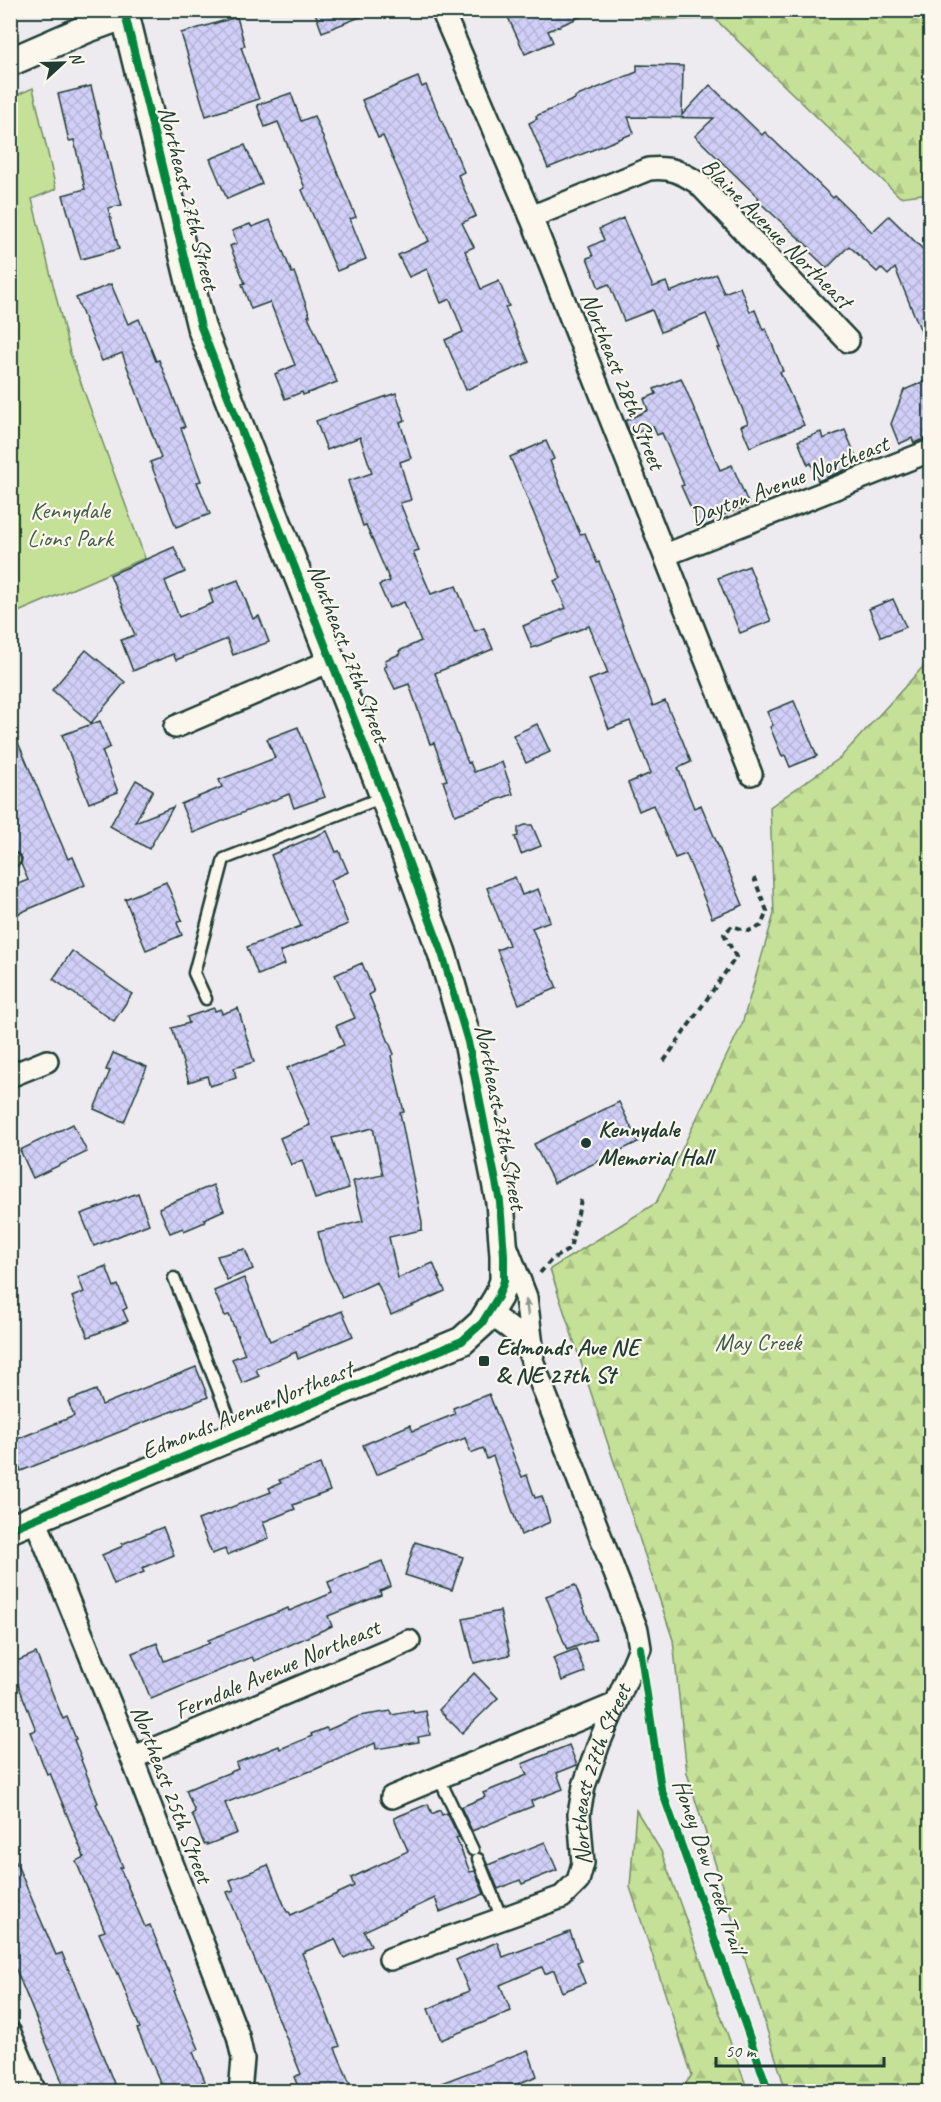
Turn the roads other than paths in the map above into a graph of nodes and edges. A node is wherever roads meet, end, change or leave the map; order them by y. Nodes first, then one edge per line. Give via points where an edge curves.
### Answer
1 (442, 10) edge
2 (128, 12) edge
3 (10, 63) edge
4 (531, 218) junction
5 (848, 341) dead end
6 (930, 451) edge
7 (665, 555) junction
8 (330, 661) junction
9 (175, 727) dead end
10 (751, 774) dead end
11 (384, 796) junction
12 (206, 999) dead end
13 (47, 1061) dead end
14 (10, 1076) edge
15 (503, 1236) junction
16 (174, 1278) dead end
17 (489, 1313) junction
18 (535, 1366) junction
19 (236, 1435) junction
20 (23, 1524) edge
21 (409, 1641) dead end
22 (616, 1704) junction
23 (132, 1758) junction
24 (439, 1778) junction
25 (392, 1797) dead end
26 (502, 1918) junction
27 (390, 1959) dead end
28 (10, 2033) edge
29 (35, 2091) edge
30 (240, 2091) edge

1 - 4 street, Northeast 28th Street
2 - 3 street
2 - 8 street, Northeast 27th Street via 201,327
4 - 5 street, Blaine Avenue Northeast via 649,169 666,167 680,172 698,183
4 - 7 street, Northeast 28th Street
6 - 7 street, Dayton Avenue Northeast
7 - 10 street, Northeast 28th Street
8 - 9 street
8 - 11 street, Northeast 27th Street
11 - 12 lane via 224,859 194,973
11 - 15 street, Northeast 27th Street via 442,952 468,1042 500,1202
13 - 14 street
15 - 17 street, Northeast 27th Street via 504,1281
18 -> 15 street, Northeast 27th Street via 526,1297
16 - 19 lane
17 - 18 street, Northeast 27th Street via 525,1342
17 - 19 street, Edmonds Avenue Northeast via 462,1341
18 - 22 street, Northeast 27th Street via 637,1630 640,1648
19 - 20 street, Edmonds Avenue Northeast
20 - 23 street, Northeast 25th Street
21 - 23 street, Ferndale Avenue Northeast
22 - 24 street
22 - 26 street, Northeast 27th Street via 584,1786 579,1814 583,1863 578,1881 562,1897
23 - 30 street, Northeast 25th Street via 238,2036 243,2059
24 - 25 street
24 - 26 lane
26 - 27 street
28 - 29 street

